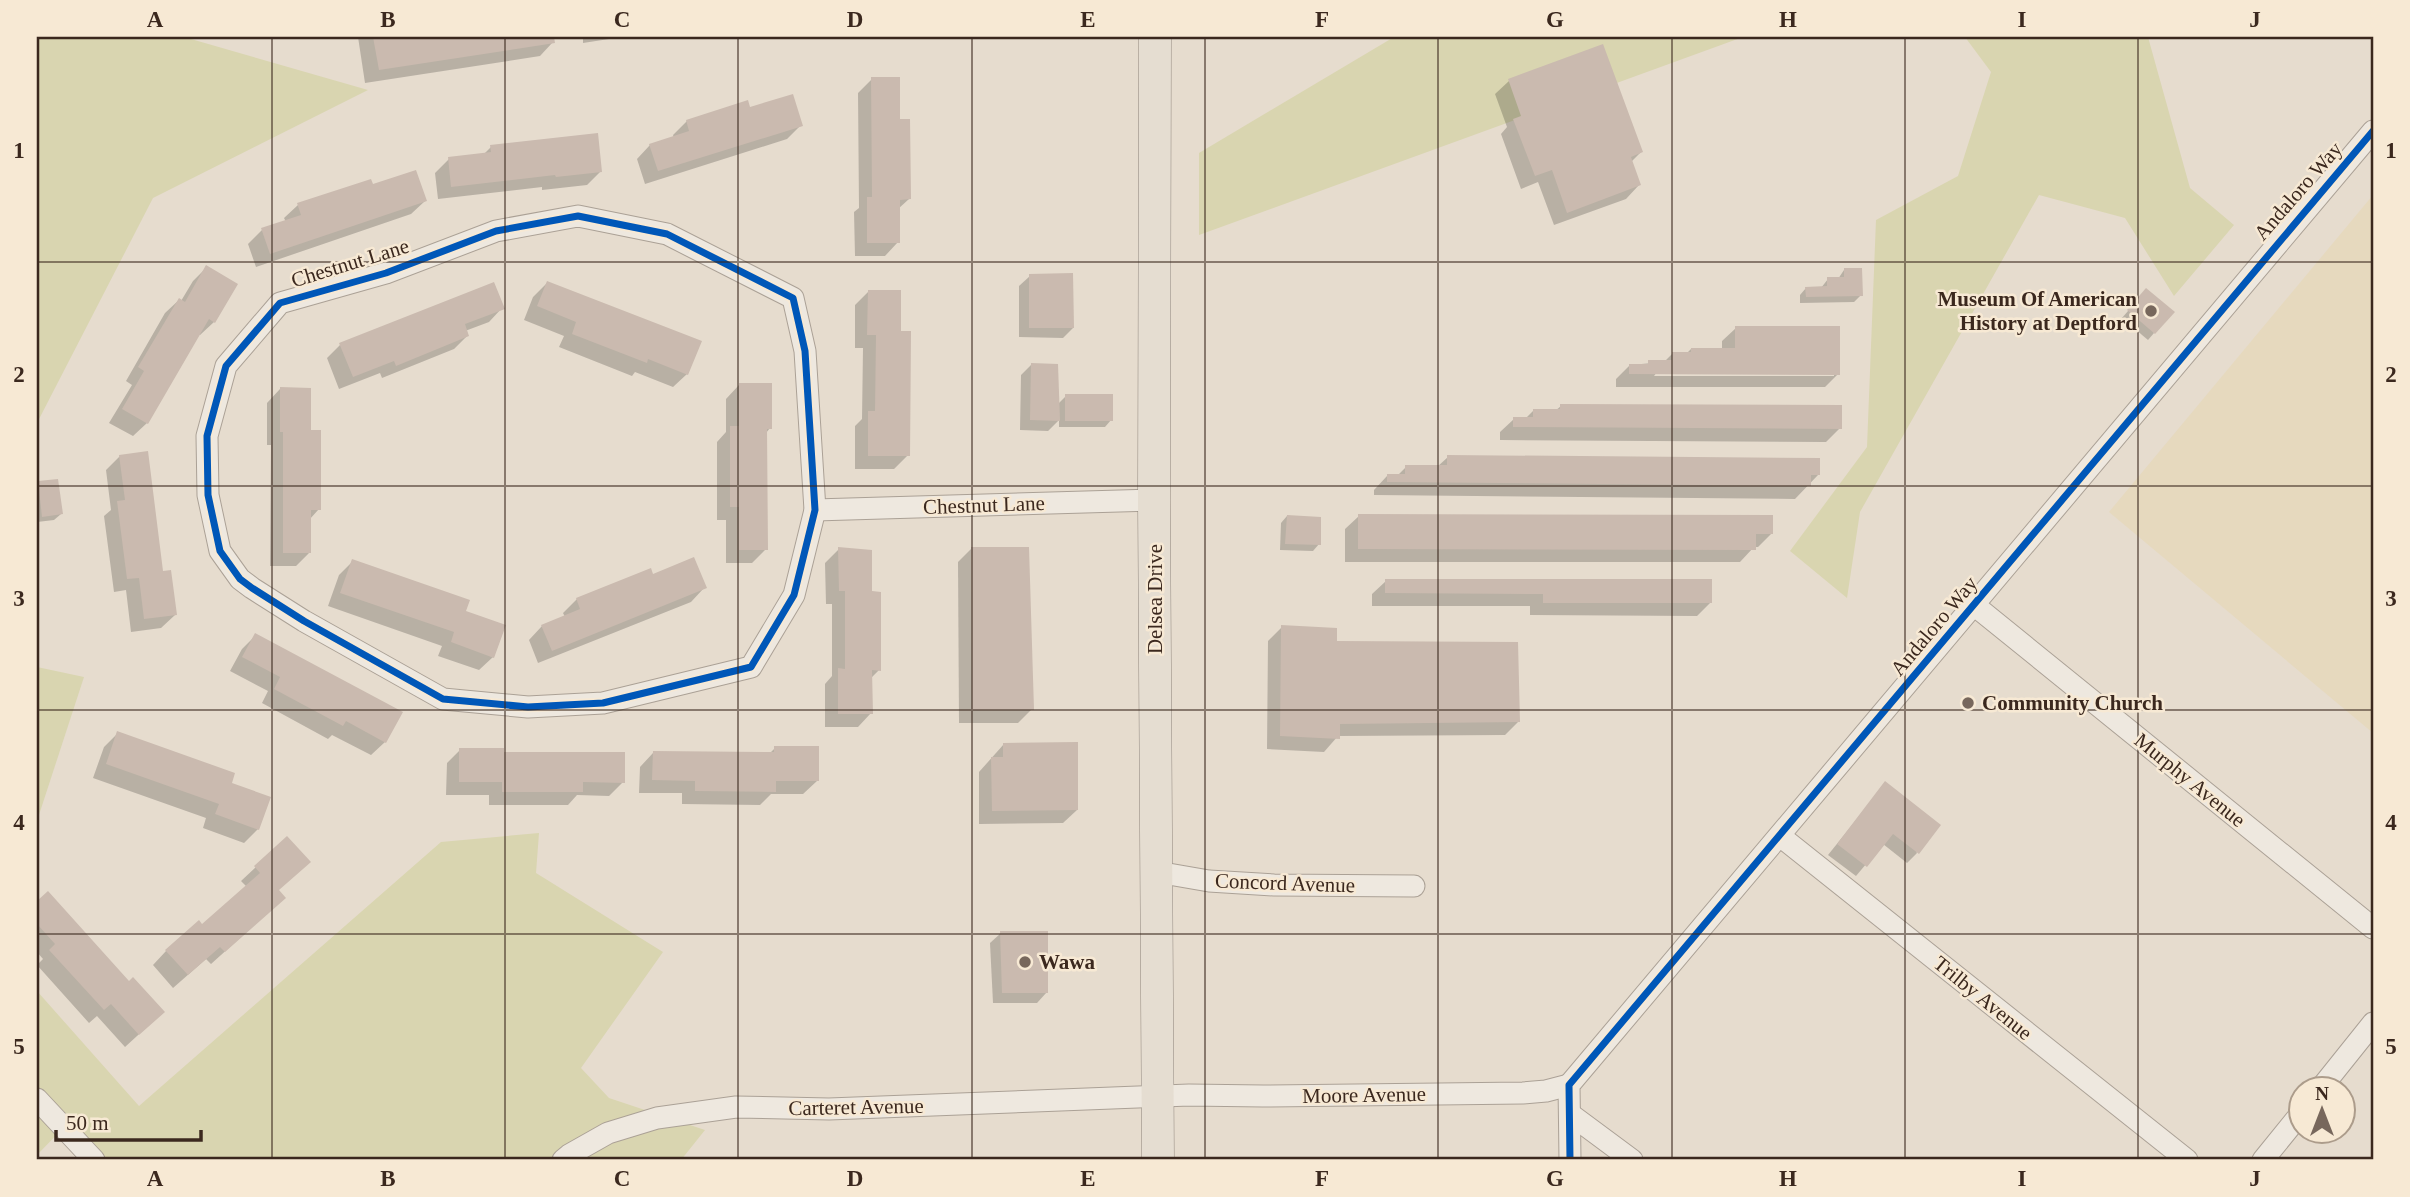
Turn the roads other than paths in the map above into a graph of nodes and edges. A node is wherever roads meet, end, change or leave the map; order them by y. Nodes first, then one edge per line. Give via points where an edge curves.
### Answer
1 (1155, 37) edge
2 (2373, 131) edge
3 (1154, 500) junction
4 (815, 510) junction
5 (1974, 604) junction
6 (1780, 836) junction
7 (1157, 872) junction
8 (1414, 886) dead end
9 (2373, 928) edge
10 (2373, 1023) edge
11 (2332, 1074) edge
12 (1569, 1085) junction
13 (1159, 1097) junction
14 (37, 1099) edge
15 (1570, 1114) junction
16 (2288, 1128) edge
17 (94, 1160) edge
18 (563, 1160) edge
19 (1158, 1160) edge
20 (1570, 1160) edge
21 (1632, 1160) edge
22 (2187, 1160) edge
23 (2263, 1160) edge

1 - 3 main road, Delsea Drive
2 - 5 street, Andaloro Way
3 - 4 street, Chestnut Lane
3 - 7 main road, Delsea Drive
4 - 4 street, Chestnut Lane via 804,351 793,298 667,234 578,216 496,231 386,273 280,303 226,366 208,436 208,495 220,551 240,579 304,621 443,699 528,707 603,703 751,667 794,595
5 - 6 street, Andaloro Way
5 - 9 street, Murphy Avenue
6 - 12 street, Andaloro Way
6 - 22 street, Trilby Avenue
7 - 8 street, Concord Avenue via 1274,885
7 - 13 main road, Delsea Drive
10 - 11 street
12 - 13 street, Moore Avenue via 1523,1093
12 - 15 street
13 - 18 street, Carteret Avenue via 829,1109 736,1107 657,1118 608,1133
13 - 19 main road, Delsea Drive
14 - 17 street
15 - 20 street
15 - 21 street
16 - 23 street

